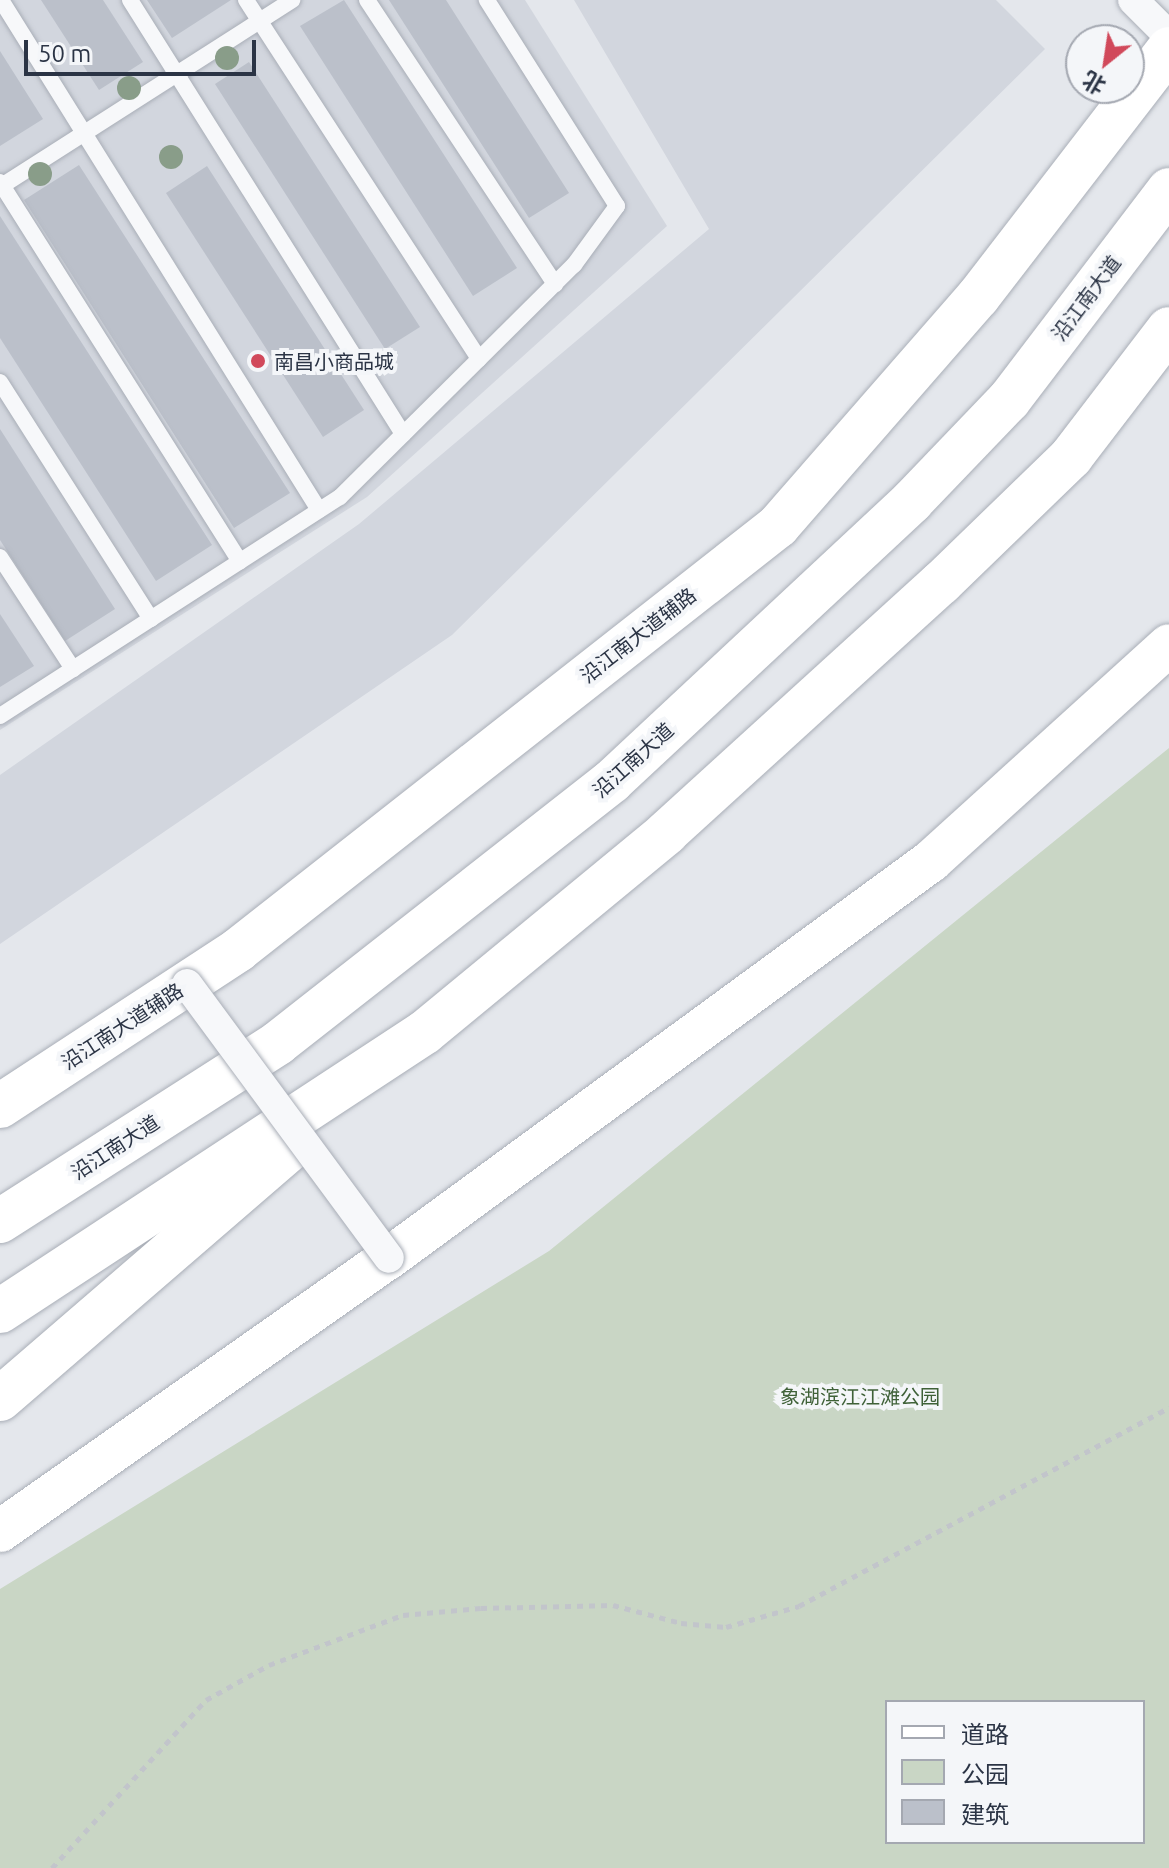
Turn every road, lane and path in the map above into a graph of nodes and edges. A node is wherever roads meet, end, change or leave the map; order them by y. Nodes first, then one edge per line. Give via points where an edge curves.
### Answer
1 (1, 0) edge
2 (130, 0) edge
3 (246, 0) edge
4 (292, 0) edge
5 (367, 0) edge
6 (487, 0) edge
7 (1133, 0) edge
8 (260, 21) junction
9 (1169, 36) edge
10 (1169, 49) edge
11 (177, 73) junction
12 (86, 132) junction
13 (1, 185) edge
14 (1169, 190) edge
15 (555, 284) junction
16 (1169, 329) edge
17 (479, 359) junction
18 (0, 382) edge
19 (403, 434) junction
20 (319, 510) junction
21 (0, 557) edge
22 (240, 561) junction
23 (151, 619) junction
24 (1169, 645) edge
25 (73, 669) junction
26 (0, 716) edge
27 (187, 984) junction
28 (425, 1032) junction
29 (0, 1106) edge
30 (0, 1221) edge
31 (389, 1258) junction
32 (0, 1311) edge
33 (0, 1399) edge
34 (1169, 1408) edge
35 (0, 1531) edge
36 (52, 1868) edge

1 - 12 lane
2 - 11 lane
3 - 8 lane
4 - 8 lane
5 - 15 lane
6 - 15 lane via 617,206
7 - 9 street
8 - 11 lane
8 - 17 lane
10 - 27 main road, 沿江南大道辅路 via 978,297 778,526 238,950
11 - 12 lane
11 - 19 lane
12 - 13 lane
12 - 20 lane
13 - 22 lane
14 - 30 main road, 沿江南大道 via 1009,400 912,501 612,781 278,1043
15 - 17 lane
16 - 28 main road via 1071,457 941,583 666,833
17 - 19 lane
18 - 23 lane
19 - 20 lane via 340,497
20 - 22 lane
21 - 25 lane
22 - 23 lane
23 - 25 lane
24 - 31 main road via 931,861
25 - 26 lane
27 - 29 main road, 沿江南大道辅路
27 - 31 street, bridge
28 - 32 main road
28 - 33 main road
31 - 35 main road
34 - 36 path via 799,1606 726,1627 681,1623 613,1605 481,1608 403,1615 269,1665 206,1700

